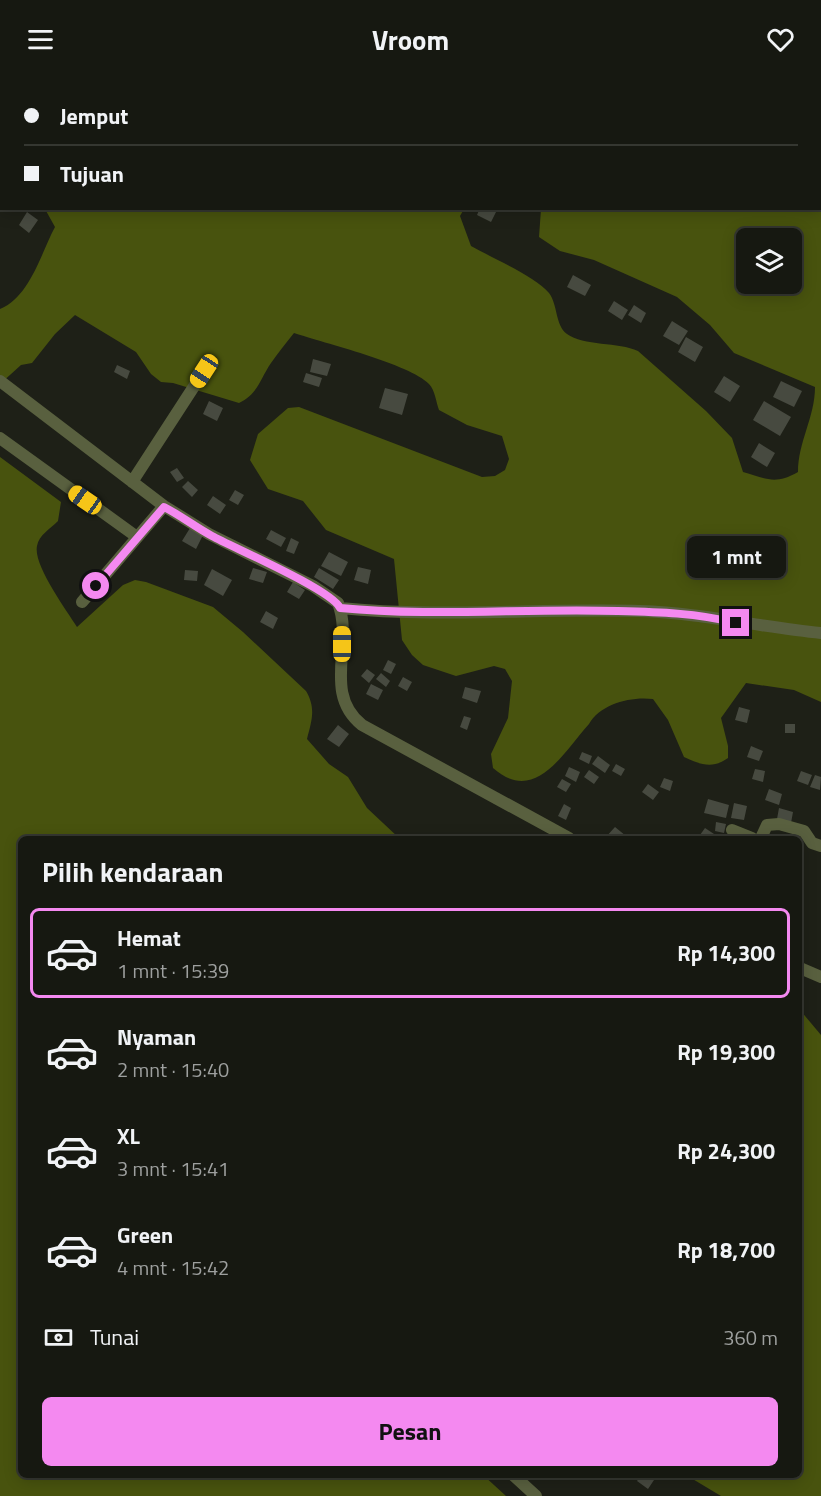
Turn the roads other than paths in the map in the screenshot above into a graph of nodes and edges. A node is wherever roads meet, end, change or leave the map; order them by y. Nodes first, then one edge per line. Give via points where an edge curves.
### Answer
1 (204, 371) dead end
2 (2, 386) edge
3 (0, 438) edge
4 (132, 482) junction
5 (164, 507) junction
6 (137, 537) junction
7 (82, 602) dead end
8 (340, 608) junction
9 (821, 633) edge
10 (732, 830) dead end
11 (565, 836) edge
12 (747, 836) edge
13 (762, 836) edge
14 (821, 846) edge
15 (802, 969) edge
16 (821, 977) edge
17 (516, 1478) edge
18 (536, 1496) edge

1 - 4 street
2 - 4 street
3 - 6 street
4 - 5 street
5 - 6 street
5 - 8 street via 313,586
6 - 7 street
8 - 9 street via 413,614 641,611 692,614
8 - 11 street via 342,701 352,718
10 - 12 street
13 - 14 street via 767,825 779,824 804,831 812,843
15 - 16 street
17 - 18 street

